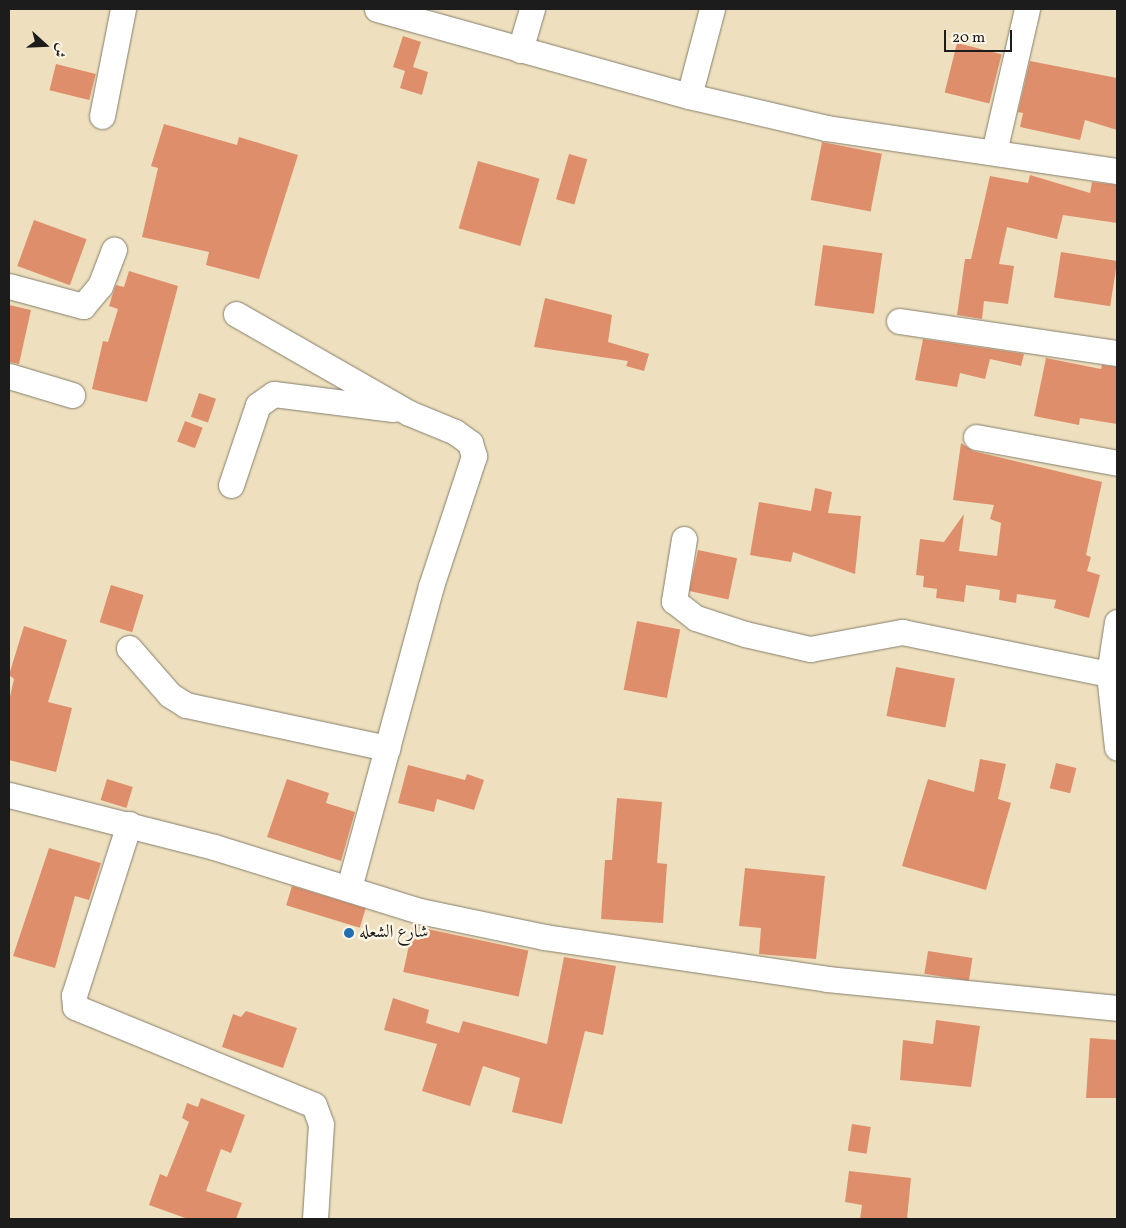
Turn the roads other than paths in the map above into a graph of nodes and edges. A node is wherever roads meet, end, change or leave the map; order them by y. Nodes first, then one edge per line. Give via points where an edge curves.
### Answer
1 (123, 9) edge
2 (377, 9) edge
3 (532, 9) edge
4 (712, 9) edge
5 (1027, 9) edge
6 (520, 50) junction
7 (689, 96) junction
8 (102, 116) dead end
9 (994, 152) junction
10 (1117, 171) edge
11 (114, 250) dead end
12 (9, 286) edge
13 (236, 314) dead end
14 (899, 321) dead end
15 (1117, 353) edge
16 (9, 376) edge
17 (72, 395) dead end
18 (405, 410) junction
19 (976, 437) dead end
20 (1117, 463) edge
21 (231, 485) dead end
22 (684, 539) dead end
23 (1117, 622) edge
24 (129, 648) dead end
25 (1115, 648) edge
26 (1109, 674) junction
27 (387, 748) junction
28 (1117, 748) edge
29 (9, 795) edge
30 (129, 824) junction
31 (349, 888) junction
32 (1117, 1008) edge
33 (315, 1219) edge

1 - 8 street
2 - 6 street
3 - 6 street
4 - 7 street
5 - 9 street
6 - 7 street
7 - 9 street via 826,128
9 - 10 street
11 - 12 street via 100,286 83,306
13 - 18 street
14 - 15 street
16 - 17 street
18 - 21 street via 274,394 258,405
18 - 27 street via 455,432 470,443 474,456 431,586
19 - 20 street
22 - 26 street via 674,601 696,618 745,634 810,649 902,632
23 - 25 street
24 - 27 street via 170,696 186,705
25 - 26 street
26 - 28 street
27 - 31 street
29 - 30 street
30 - 31 street
30 - 33 street via 74,995 75,1007 314,1105 322,1124
31 - 32 street via 420,910 606,948 827,979

